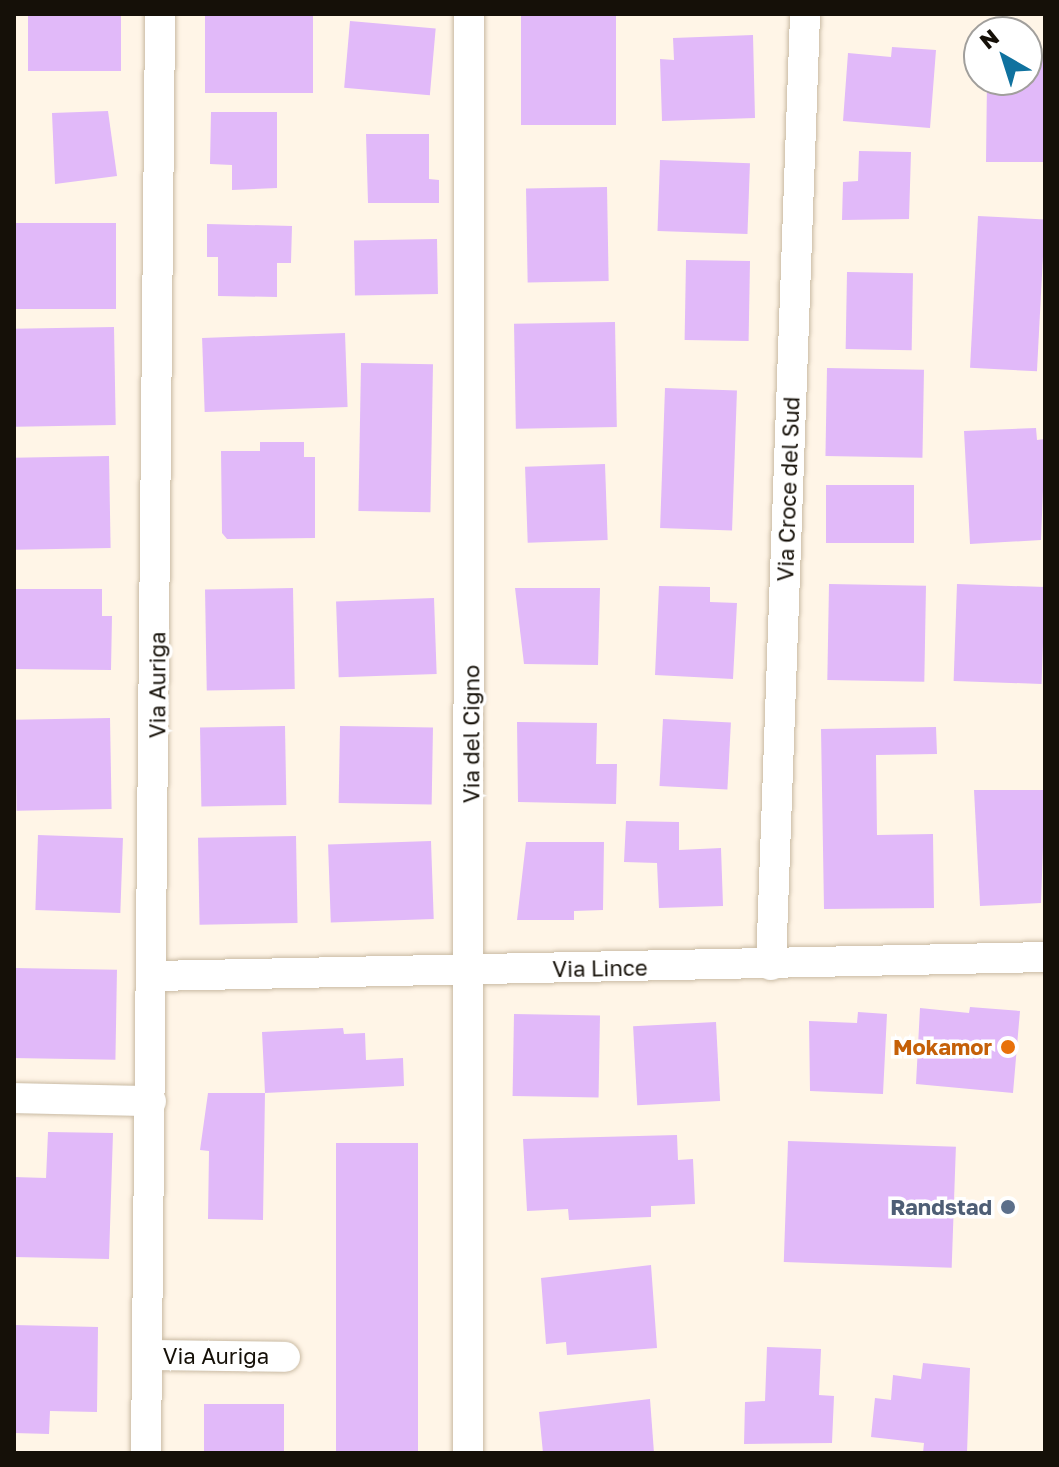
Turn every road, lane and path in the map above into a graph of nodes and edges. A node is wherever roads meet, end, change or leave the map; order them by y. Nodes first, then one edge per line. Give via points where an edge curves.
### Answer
1 (160, 14) edge
2 (469, 14) edge
3 (805, 14) edge
4 (1045, 957) edge
5 (771, 965) junction
6 (471, 971) junction
7 (155, 976) junction
8 (14, 1098) edge
9 (151, 1101) junction
10 (148, 1355) junction
11 (285, 1357) dead end
12 (146, 1453) edge
13 (468, 1453) edge

1 - 7 street, Via Auriga
2 - 6 street, Via del Cigno
3 - 5 street, Via Croce del Sud
4 - 5 street, Via Lince
5 - 6 street, Via Lince
6 - 7 street, Via Lince
6 - 13 street, Via del Cigno
7 - 9 street, Via Auriga
8 - 9 street
9 - 10 street, Via Auriga
10 - 11 street, Via Auriga
10 - 12 street, Via Auriga

